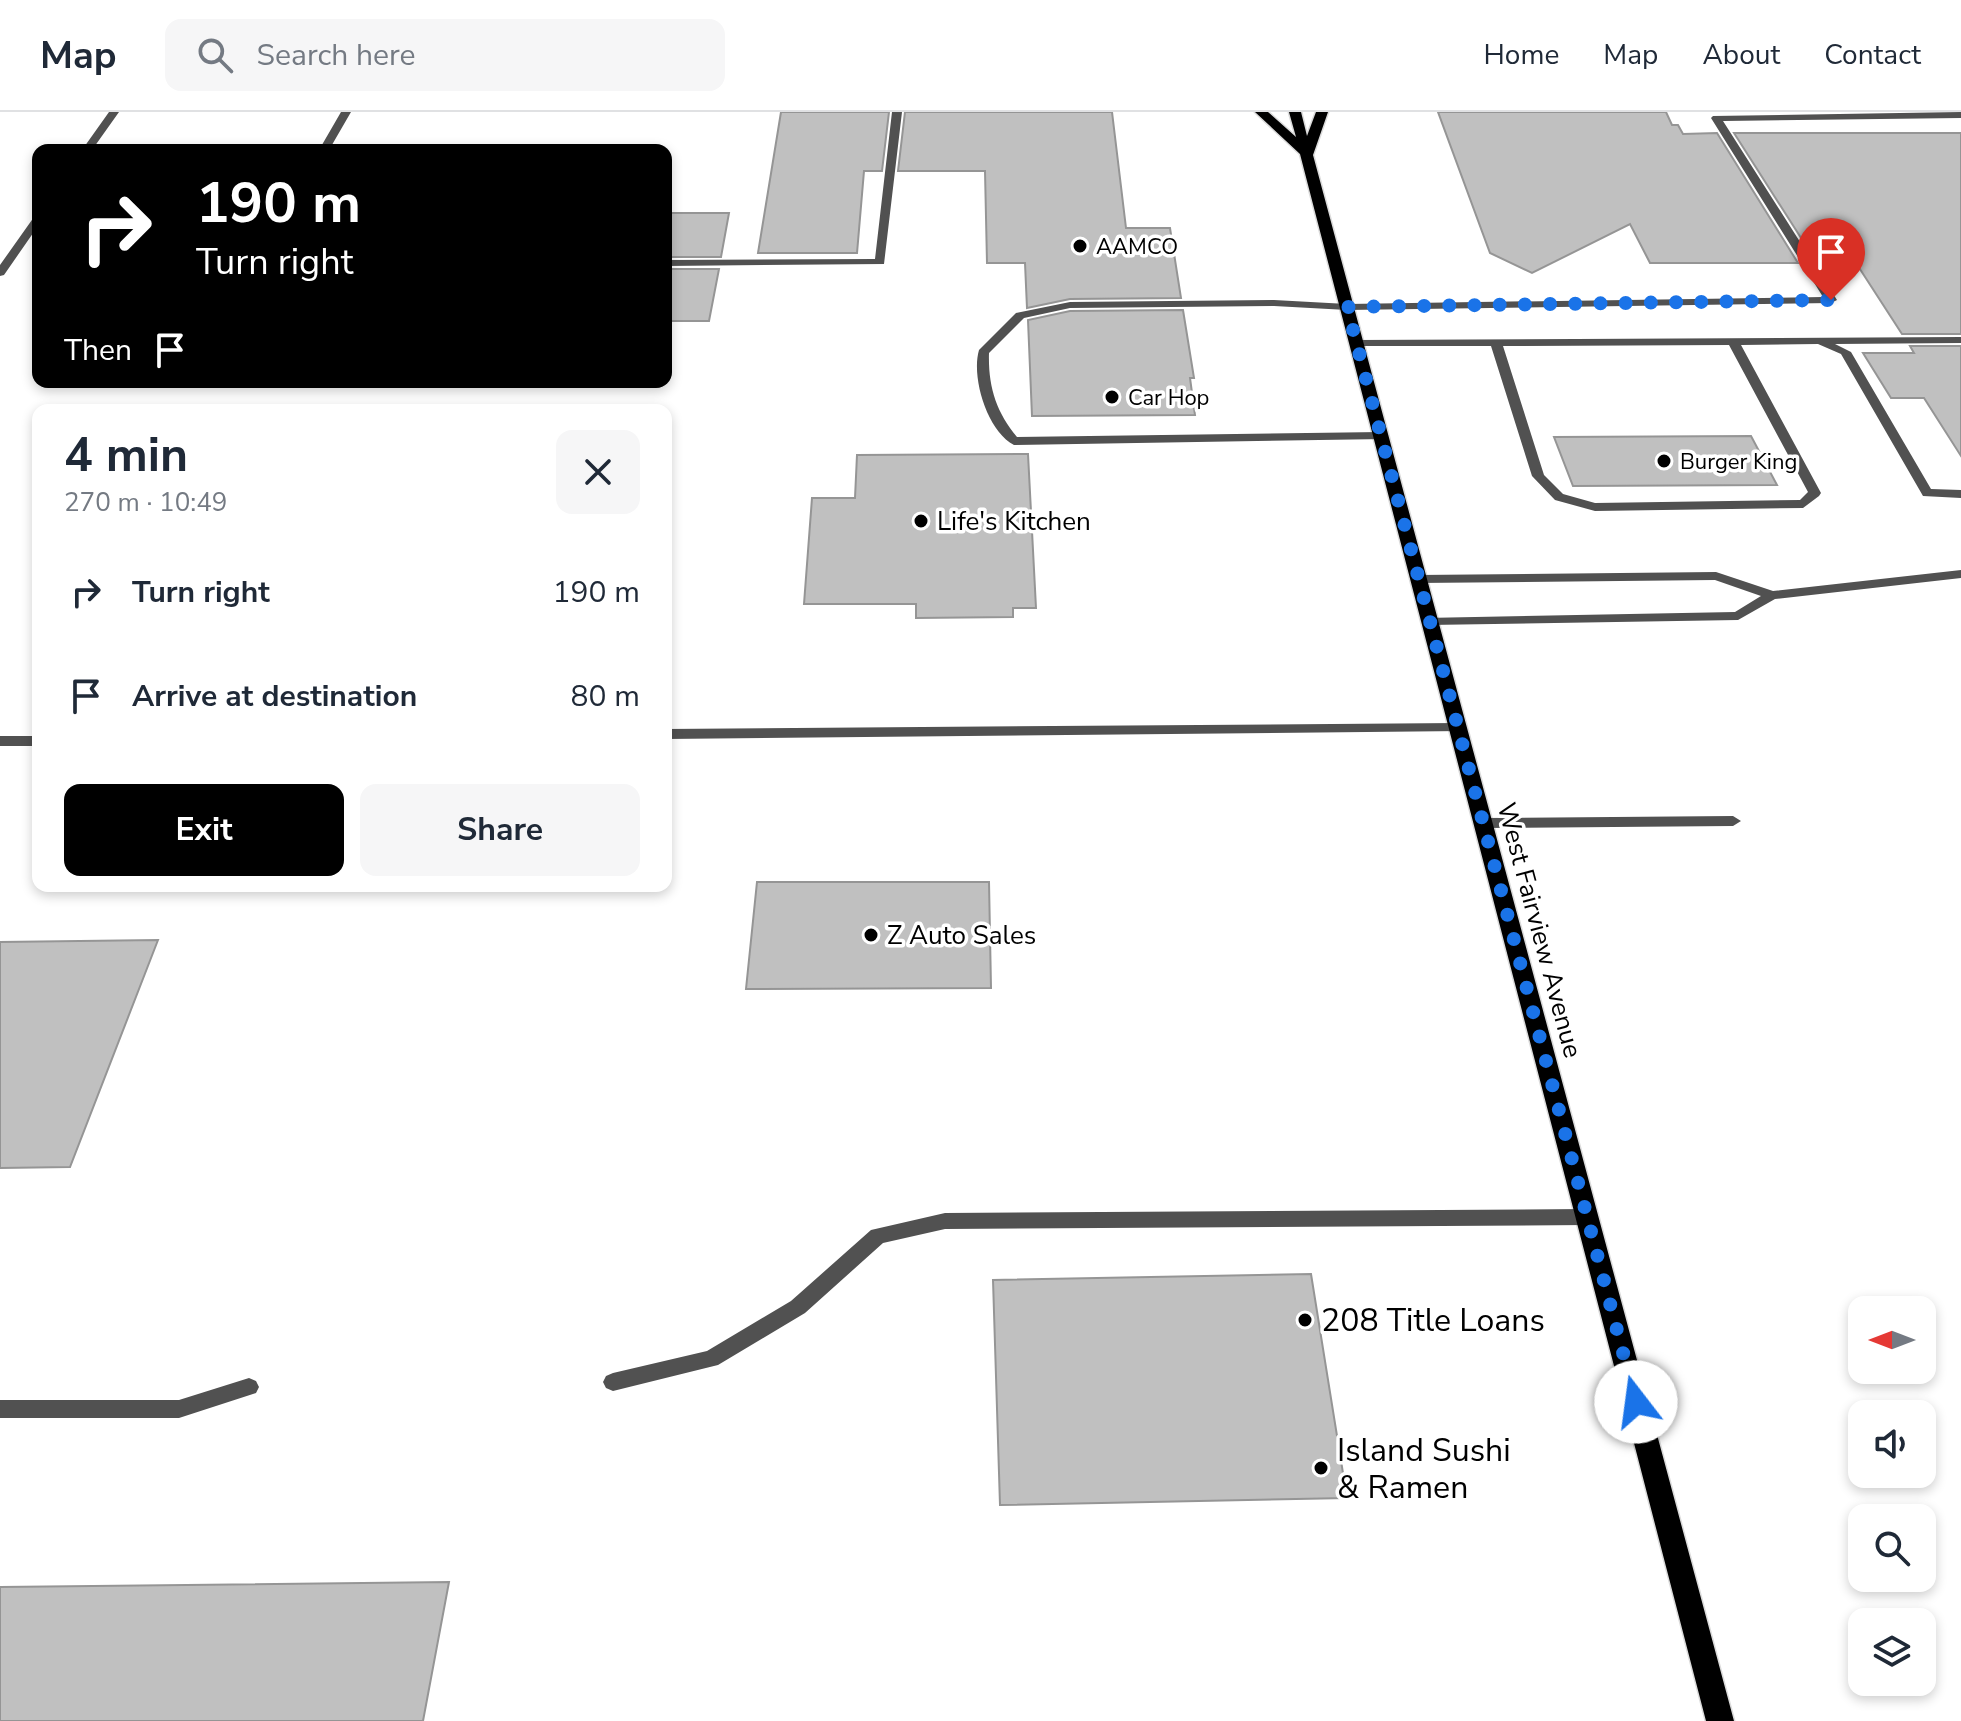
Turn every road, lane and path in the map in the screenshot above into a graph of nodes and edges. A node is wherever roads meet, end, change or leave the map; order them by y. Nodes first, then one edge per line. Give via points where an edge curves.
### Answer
1 (114, 112) edge
2 (346, 112) edge
3 (897, 112) edge
4 (1261, 112) edge
5 (1295, 112) edge
6 (1322, 112) edge
7 (1961, 115) edge
8 (91, 144) edge
9 (327, 144) edge
10 (1307, 154) junction
11 (32, 228) edge
12 (672, 263) edge
13 (0, 273) edge
14 (1347, 307) junction
15 (1961, 340) edge
16 (1357, 343) junction
17 (1496, 343) junction
18 (1734, 343) junction
19 (1822, 343) junction
20 (1381, 436) junction
21 (1961, 494) edge
22 (1961, 574) edge
23 (1418, 579) junction
24 (1772, 595) junction
25 (1429, 621) junction
26 (1458, 728) junction
27 (672, 734) edge
28 (0, 741) edge
29 (32, 741) edge
30 (1733, 821) dead end
31 (1483, 823) junction
32 (1587, 1217) junction
33 (613, 1382) dead end
34 (249, 1387) dead end
35 (0, 1409) edge
36 (1720, 1721) edge

1 - 8 street
2 - 9 street
3 - 12 street via 880,262
4 - 10 main road
5 - 10 main road, West Fairview Avenue
6 - 10 main road
7 - 14 street via 1716,118 1831,300
10 - 14 main road, West Fairview Avenue
11 - 13 street
14 - 16 main road, West Fairview Avenue
14 - 20 street via 1070,305 1020,315 983,352 986,402 1014,441
15 - 19 street
16 - 17 street
16 - 20 main road, West Fairview Avenue
17 - 18 street
17 - 18 street via 1538,476 1559,497 1595,507 1803,504 1815,493
18 - 19 street
19 - 21 street via 1845,352 1927,493
20 - 23 main road, West Fairview Avenue
22 - 24 street
23 - 24 street via 1716,576
23 - 25 main road, West Fairview Avenue
24 - 25 street via 1738,616
25 - 26 main road, West Fairview Avenue
26 - 27 street
26 - 31 main road, West Fairview Avenue
28 - 29 street
30 - 31 street
31 - 32 main road, West Fairview Avenue
32 - 33 street via 945,1221 878,1236 798,1307 711,1359
32 - 36 main road, West Fairview Avenue
34 - 35 street via 179,1409

